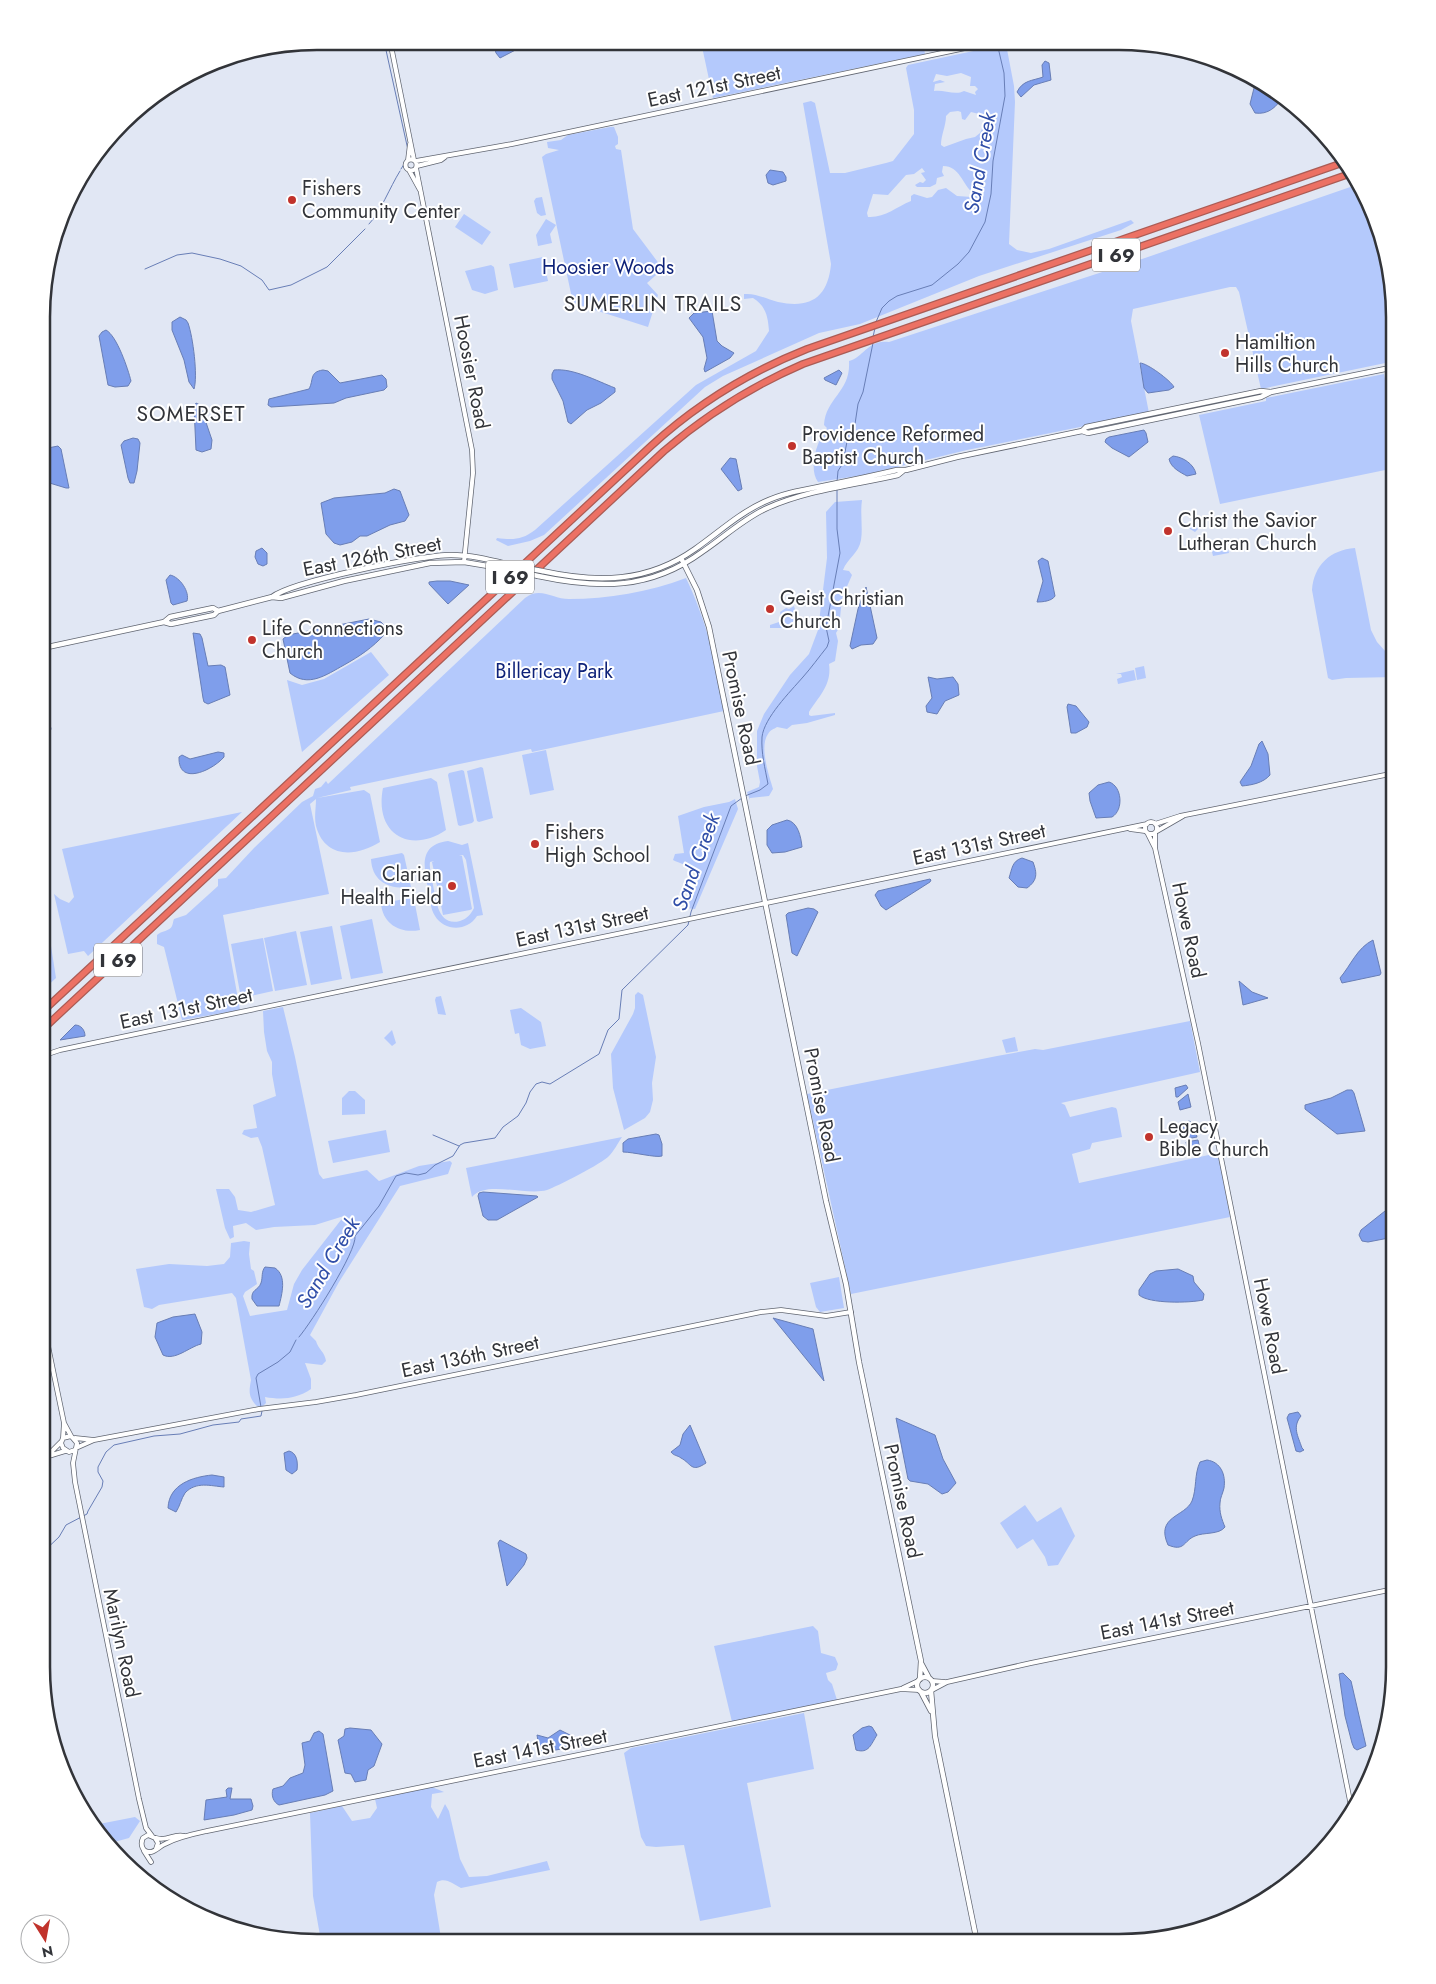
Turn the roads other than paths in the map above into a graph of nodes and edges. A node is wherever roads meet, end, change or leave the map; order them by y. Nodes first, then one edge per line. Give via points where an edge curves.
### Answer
1 (392, 50) edge
2 (956, 50) edge
3 (411, 142) junction
4 (408, 160) junction
5 (416, 164) junction
6 (1338, 165) edge
7 (409, 170) junction
8 (1345, 175) edge
9 (420, 190) junction
10 (1386, 369) edge
11 (827, 488) junction
12 (464, 555) junction
13 (681, 558) junction
14 (464, 562) junction
15 (684, 564) junction
16 (272, 597) junction
17 (50, 646) edge
18 (1386, 775) edge
19 (1183, 816) junction
20 (1147, 824) junction
21 (1156, 824) junction
22 (1130, 829) junction
23 (1147, 832) junction
24 (1156, 833) junction
25 (1156, 848) junction
26 (765, 903) junction
27 (50, 1005) edge
28 (50, 1023) edge
29 (50, 1053) edge
30 (851, 1312) junction
31 (50, 1356) edge
32 (64, 1423) junction
33 (73, 1437) junction
34 (62, 1440) junction
35 (94, 1440) junction
36 (76, 1449) junction
37 (66, 1451) junction
38 (50, 1454) edge
39 (50, 1455) edge
40 (73, 1463) junction
41 (1386, 1591) edge
42 (1312, 1606) junction
43 (921, 1662) junction
44 (919, 1680) junction
45 (931, 1680) junction
46 (947, 1682) junction
47 (902, 1689) junction
48 (931, 1690) junction
49 (920, 1691) junction
50 (932, 1712) junction
51 (1350, 1800) edge
52 (146, 1828) junction
53 (184, 1836) junction
54 (144, 1837) junction
55 (154, 1837) junction
56 (144, 1850) junction
57 (155, 1850) junction
58 (976, 1934) edge

1 - 3 street, Hoosier Road
2 - 5 street, East 121st Street via 441,156
3 - 4 street, Hoosier Road
3 - 5 street, Hoosier Road
4 - 5 street
4 - 7 street, Hoosier Road
5 - 7 street
5 - 9 street, Hoosier Road
6 - 27 highway, I 69 via 796,353 708,401 664,434
7 - 9 street, Hoosier Road
8 - 28 highway, I 69 via 803,364 723,406 682,436
9 - 12 street, Hoosier Road via 472,450
10 - 11 main road, East 126th Street via 1114,421 1086,427 1082,431 956,457 898,475
11 - 13 main road, East 126th Street via 782,495 756,506
11 - 15 main road, East 126th Street via 761,510
12 - 13 main road, East 126th Street, bridge via 581,579 608,579 648,572
12 - 14 street, Hoosier Road
12 - 16 main road, East 126th Street via 430,556 342,575 279,592
13 - 15 main road, Promise Road
14 - 15 main road, East 126th Street, bridge via 584,584 618,584 648,579
14 - 16 main road, East 126th Street via 424,564 281,598
15 - 26 main road, Promise Road via 705,611
16 - 17 main road, East 126th Street via 218,610 214,615
18 - 19 street
19 - 21 street
19 - 24 street
20 - 21 street, East 131st Street
20 - 22 street, East 131st Street
20 - 23 street
21 - 24 street, Howe Road
22 - 23 street, East 131st Street
22 - 26 street, East 131st Street
23 - 24 street, East 131st Street
23 - 25 street, Howe Road
24 - 25 street, Howe Road
25 - 42 street, Howe Road
26 - 29 street, East 131st Street
26 - 30 main road, Promise Road
30 - 35 street, East 136th Street via 826,1316 780,1310 761,1312 356,1395 259,1409
30 - 43 main road, Promise Road
31 - 32 street
32 - 33 street
32 - 34 street
33 - 34 street
33 - 35 street, East 136th Street
33 - 36 street via 78,1442
34 - 37 street via 62,1448
34 - 38 street
35 - 36 street, East 136th Street
36 - 37 street
36 - 40 street, Marilyn Road
37 - 39 street
37 - 40 street, Marilyn Road
40 - 52 street, Marilyn Road
41 - 42 street, East 141st Street
42 - 46 street, East 141st Street
42 - 51 street, Howe Road
43 - 44 main road, Promise Road
43 - 45 main road, Promise Road
44 - 45 main road
44 - 47 street, East 141st Street
44 - 49 main road
45 - 46 street, East 141st Street
45 - 48 main road
46 - 48 street, East 141st Street
47 - 49 street, East 141st Street
47 - 53 street, East 141st Street
48 - 49 main road via 927,1693
48 - 50 main road
49 - 50 main road
50 - 58 main road
52 - 54 street, Marilyn Road
52 - 55 street, Marilyn Road
53 - 55 street, East 141st Street via 164,1840
53 - 57 street, East 141st Street
54 - 55 street
54 - 56 street via 141,1844
55 - 57 street via 158,1843
56 - 57 street
56 - 57 street via 151,1862

